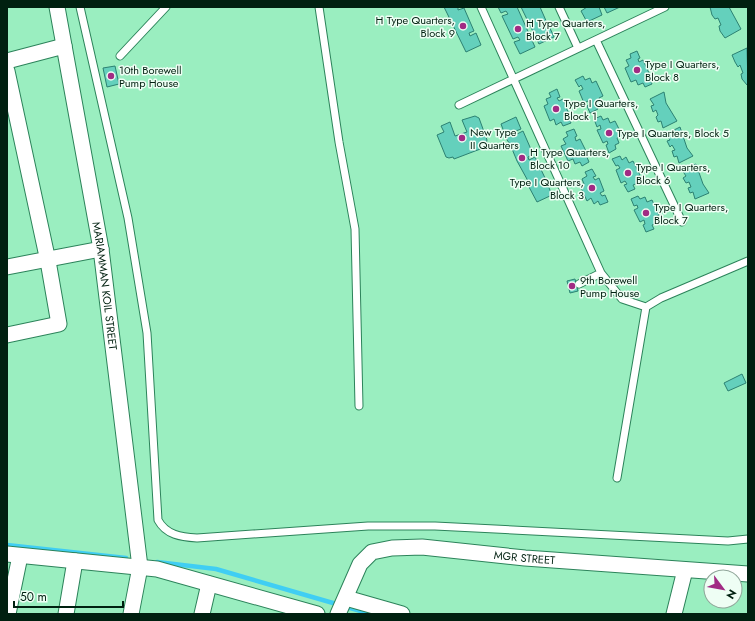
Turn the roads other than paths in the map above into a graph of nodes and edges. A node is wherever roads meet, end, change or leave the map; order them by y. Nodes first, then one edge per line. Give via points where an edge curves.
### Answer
1 (57, 7) edge
2 (80, 7) edge
3 (166, 7) edge
4 (319, 7) edge
5 (481, 7) edge
6 (559, 7) edge
7 (645, 7) edge
8 (665, 7) edge
9 (648, 15) junction
10 (596, 40) junction
11 (64, 46) junction
12 (578, 48) junction
13 (120, 56) dead end
14 (7, 61) edge
15 (7, 71) edge
16 (513, 79) junction
17 (459, 105) dead end
18 (11, 113) edge
19 (682, 222) dead end
20 (101, 250) junction
21 (748, 260) edge
22 (48, 261) junction
23 (7, 267) edge
24 (601, 273) junction
25 (579, 284) dead end
26 (646, 307) junction
27 (7, 335) edge
28 (359, 406) dead end
29 (616, 478) dead end
30 (748, 539) edge
31 (13, 555) edge
32 (75, 561) junction
33 (140, 567) junction
34 (685, 570) junction
35 (748, 574) edge
36 (209, 584) junction
37 (346, 598) junction
38 (268, 607) edge
39 (8, 614) edge
40 (66, 614) edge
41 (131, 614) edge
42 (202, 614) edge
43 (317, 614) edge
44 (338, 614) edge
45 (402, 614) edge
46 (674, 614) edge

1 - 11 street, MARIAMMAN KOIL STREET
2 - 30 lane via 128,218 144,318 158,520 161,526 182,537 197,538 368,526 435,526 728,541
3 - 13 lane
4 - 28 lane via 355,229
5 - 16 lane
6 - 12 lane
7 - 9 lane
8 - 9 lane
9 - 10 lane
10 - 12 lane
10 - 19 lane
11 - 14 street
11 - 20 street, MARIAMMAN KOIL STREET
12 - 16 lane
15 - 18 street
16 - 17 lane
16 - 24 lane
18 - 22 street
20 - 22 street
20 - 33 street, MARIAMMAN KOIL STREET
21 - 26 lane
22 - 23 street
22 - 27 street via 59,324
24 - 25 lane
24 - 26 lane via 622,299
26 - 29 lane
31 - 32 street
31 - 39 street
32 - 33 street
32 - 40 street
33 - 36 street via 157,569
33 - 41 street, MARIAMMAN KOIL STREET
34 - 35 street, MGR STREET
34 - 37 street, MGR STREET via 422,547 392,548 372,552 360,564
34 - 46 street
36 - 38 street
36 - 42 street
37 - 44 street, MGR STREET
37 - 45 street
38 - 43 street

